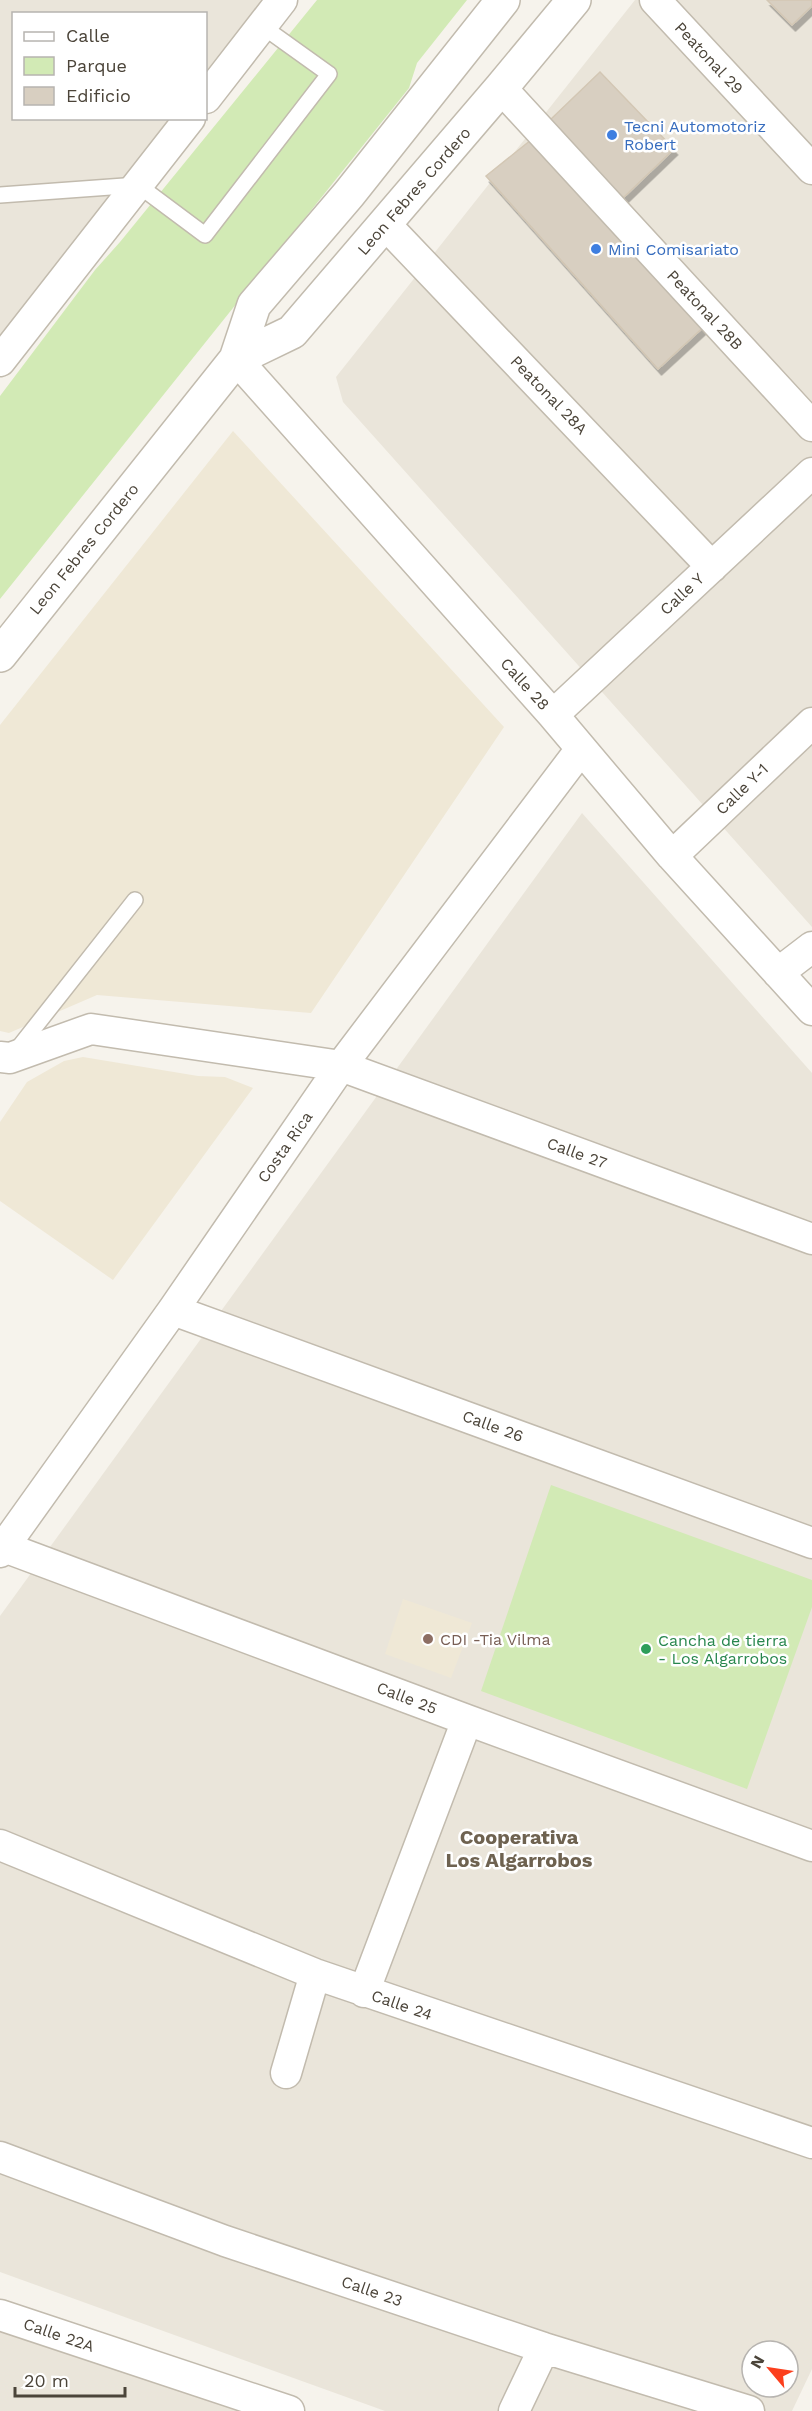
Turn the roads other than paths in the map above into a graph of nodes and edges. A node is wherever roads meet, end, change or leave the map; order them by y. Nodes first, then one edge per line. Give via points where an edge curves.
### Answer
1 (282, 0) edge
2 (503, 0) edge
3 (574, 0) edge
4 (656, 0) edge
5 (262, 26) junction
6 (501, 88) junction
7 (207, 97) edge
8 (188, 120) edge
9 (812, 169) edge
10 (138, 185) junction
11 (0, 195) edge
12 (385, 224) junction
13 (236, 359) junction
14 (0, 361) edge
15 (812, 426) edge
16 (812, 473) edge
17 (712, 567) junction
18 (0, 655) edge
19 (553, 715) junction
20 (812, 723) edge
21 (581, 749) junction
22 (672, 856) junction
23 (135, 900) dead end
24 (812, 947) edge
25 (778, 973) junction
26 (812, 1010) edge
27 (3, 1062) edge
28 (341, 1066) junction
29 (812, 1239) edge
30 (173, 1310) junction
31 (812, 1543) edge
32 (2, 1549) edge
33 (467, 1720) junction
34 (0, 1845) edge
35 (812, 1846) edge
36 (315, 1974) junction
37 (364, 1992) junction
38 (286, 2073) dead end
39 (812, 2143) edge
40 (0, 2157) edge
41 (0, 2315) edge
42 (544, 2348) junction
43 (236, 2404) edge
44 (288, 2411) edge
45 (514, 2411) edge
46 (749, 2411) edge

1 - 5 street
2 - 13 street, Leon Febres Cordero via 349,194 254,305
3 - 6 street, Leon Febres Cordero
4 - 9 street, Peatonal 29
5 - 7 street
5 - 10 lane via 329,74 205,235
6 - 12 street, Leon Febres Cordero
6 - 15 street, Peatonal 28B
8 - 10 street
10 - 11 lane
10 - 14 street
12 - 13 street, Leon Febres Cordero via 292,332
12 - 17 street, Peatonal 28A
13 - 18 street, Leon Febres Cordero
13 - 19 street, Calle 28
16 - 17 street, Calle Y
17 - 19 street, Calle Y
19 - 21 street, Calle 28
20 - 22 street, Calle Y-1
21 - 22 street, Calle 28
21 - 28 street, Costa Rica
22 - 25 street, Calle 28
23 - 27 lane
24 - 25 street
25 - 26 street, Calle 28
27 - 28 street, Calle 27 via 91,1029
28 - 29 street, Calle 27
28 - 30 street, Costa Rica
30 - 31 street, Calle 26
30 - 32 street, Costa Rica
32 - 33 street, Calle 25
33 - 35 street, Calle 25
33 - 37 street
34 - 36 street, Calle 24
36 - 37 street, Calle 24
36 - 38 street
37 - 39 street, Calle 24
40 - 42 street, Calle 23 via 225,2241
41 - 43 street, Calle 22A
42 - 45 street
42 - 46 street, Calle 23
43 - 44 street, Calle 22A

